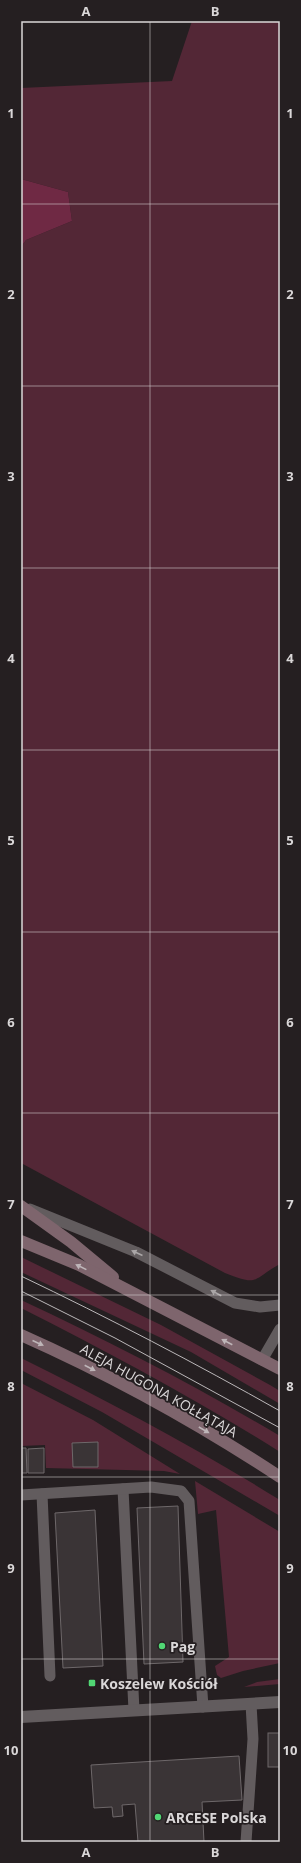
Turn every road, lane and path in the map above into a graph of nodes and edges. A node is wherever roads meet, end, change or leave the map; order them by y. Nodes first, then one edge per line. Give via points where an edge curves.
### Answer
1 (22, 1206) edge
2 (21, 1241) edge
3 (128, 1290) junction
4 (280, 1305) edge
5 (280, 1329) edge
6 (21, 1335) edge
7 (262, 1360) junction
8 (280, 1369) edge
9 (280, 1477) edge
10 (123, 1489) junction
11 (42, 1494) junction
12 (21, 1496) edge
13 (50, 1676) dead end
14 (280, 1702) edge
15 (251, 1704) junction
16 (203, 1707) junction
17 (134, 1710) junction
18 (21, 1717) edge
19 (246, 1842) edge

1 - 3 main road via 71,1242
4 -> 1 lane via 260,1307 235,1303 136,1252
3 -> 2 main road
7 -> 3 main road
5 - 7 lane
6 -> 9 main road, ALEJA HUGONA KOŁŁĄTAJA via 147,1397
7 - 8 main road
10 - 11 lane
10 - 16 lane via 151,1487 181,1491 189,1501
10 - 17 lane
11 - 12 lane
11 - 13 lane
14 - 15 street
15 - 16 street
15 - 19 lane via 253,1739
16 - 17 street
17 - 18 street

